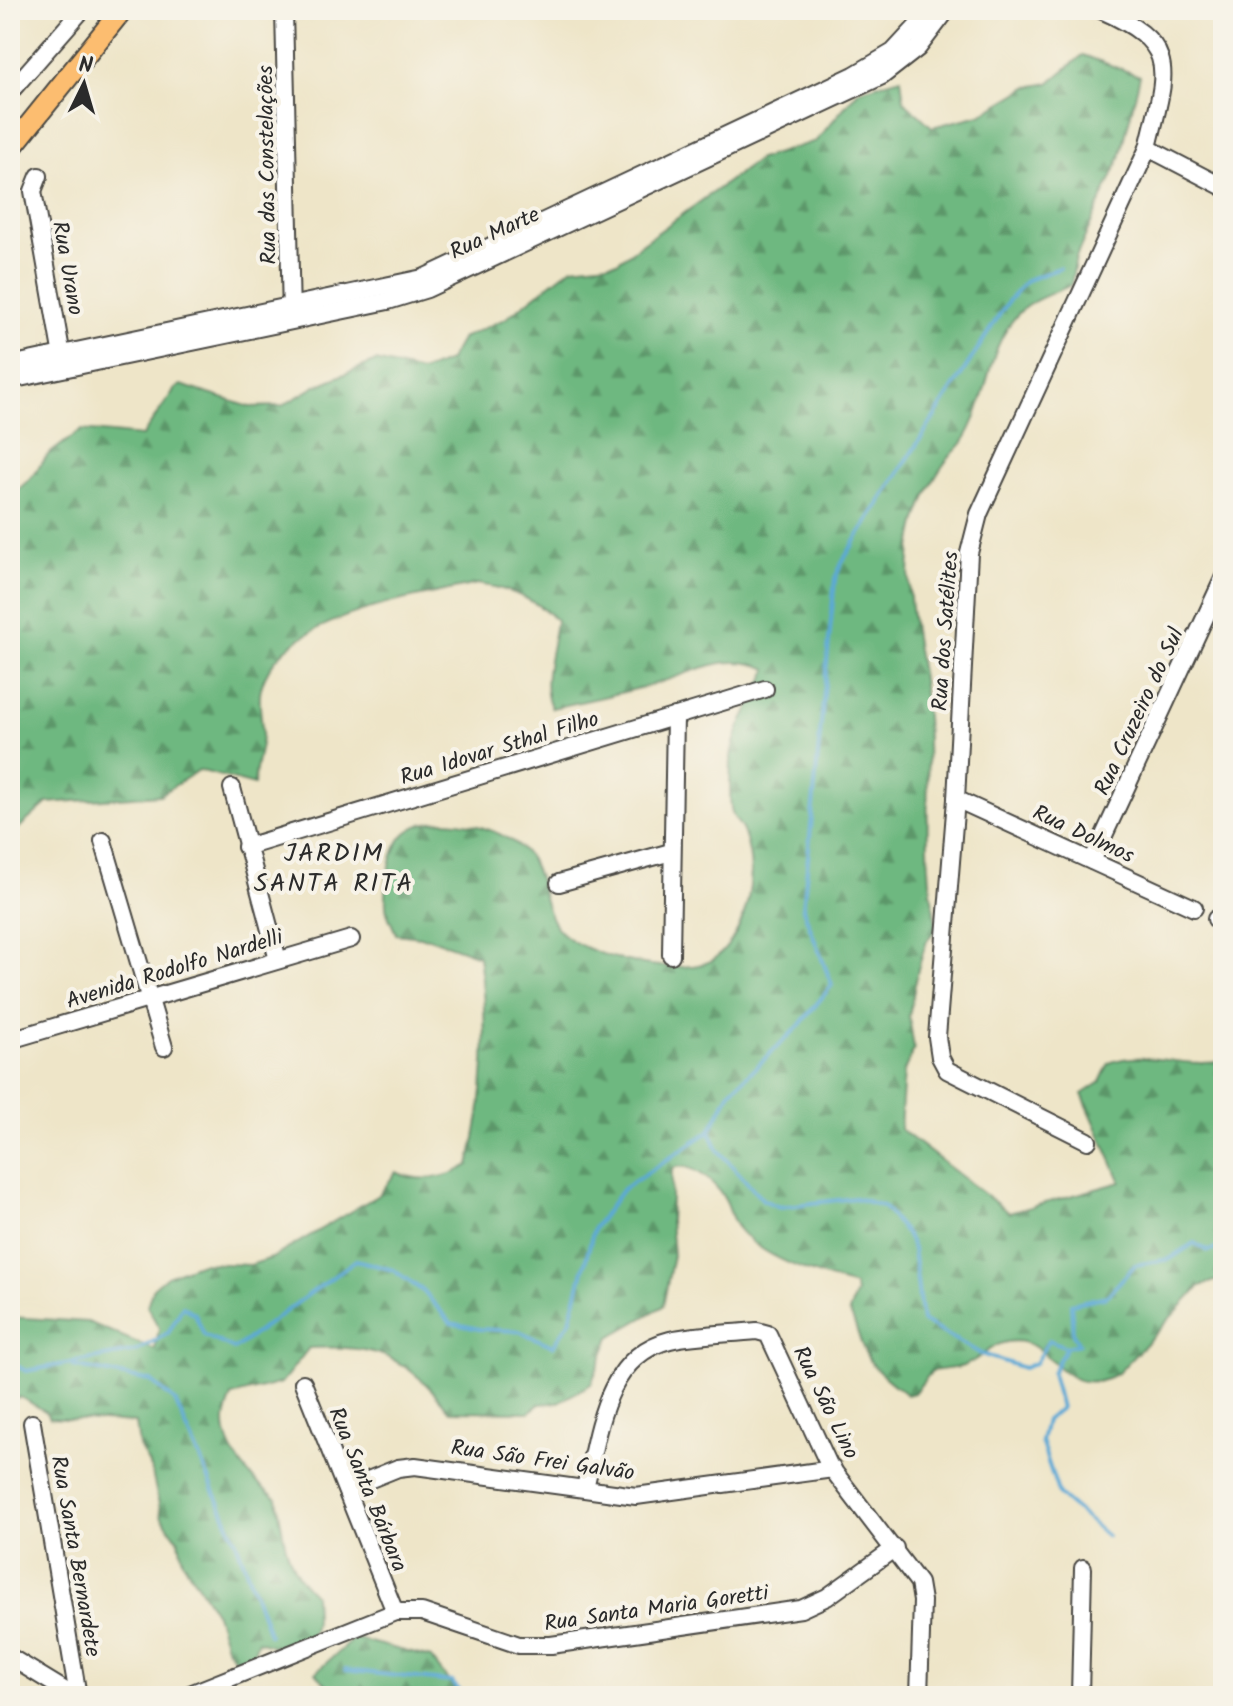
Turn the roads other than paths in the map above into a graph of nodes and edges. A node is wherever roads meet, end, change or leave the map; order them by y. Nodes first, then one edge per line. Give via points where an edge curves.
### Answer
1 (82, 10) edge
2 (110, 10) edge
3 (122, 10) edge
4 (284, 10) edge
5 (932, 10) edge
6 (947, 10) edge
7 (1101, 10) edge
8 (10, 92) edge
9 (10, 128) edge
10 (1148, 148) junction
11 (10, 149) edge
12 (39, 176) dead end
13 (1223, 187) edge
14 (291, 312) junction
15 (63, 362) junction
16 (10, 365) edge
17 (10, 380) edge
18 (1223, 579) edge
19 (765, 689) dead end
20 (675, 716) junction
21 (232, 788) dead end
22 (956, 799) junction
23 (103, 841) dead end
24 (246, 847) junction
25 (671, 852) junction
26 (1092, 861) junction
27 (559, 883) dead end
28 (1194, 908) dead end
29 (351, 939) dead end
30 (671, 955) dead end
31 (278, 960) junction
32 (151, 1000) junction
33 (12, 1034) edge
34 (164, 1047) dead end
35 (1088, 1141) dead end
36 (303, 1383) dead end
37 (32, 1423) dead end
38 (833, 1469) junction
39 (585, 1488) junction
40 (346, 1489) junction
41 (895, 1548) junction
42 (1083, 1568) dead end
43 (395, 1612) junction
44 (10, 1657) edge
45 (76, 1696) edge
46 (185, 1696) edge
47 (919, 1696) edge
48 (1080, 1696) edge

1 - 8 street
2 - 9 main road
3 - 11 main road
4 - 14 street, Rua das Constelações
5 - 14 street, Rua Marte via 893,52 854,75 423,278
6 - 14 street, Rua Marte via 918,48 882,76 427,289 388,301
7 - 10 street, Rua dos Satélites via 1139,28 1160,56 1161,92
10 - 13 street
10 - 22 street, Rua dos Satélites via 979,514 969,553
12 - 15 street, Rua Urano via 33,191
14 - 15 street, Rua Marte
15 - 16 street, Rua Marte
15 - 17 street, Rua Marte
18 - 26 street, Rua Cruzeiro do Sul
19 - 20 street, Rua Idovar Sthal Filho
20 - 24 street, Rua Idovar Sthal Filho
20 - 25 street
21 - 24 street
22 - 26 street, Rua Dolmos
22 - 35 street, Rua dos Satélites via 937,1037 940,1057 947,1070 964,1080
23 - 32 street
24 - 31 street
25 - 27 street
25 - 30 street
26 - 28 street, Rua Dolmos
29 - 31 street, Avenida Rodolfo Nardelli
31 - 32 street, Avenida Rodolfo Nardelli
32 - 33 street, Avenida Rodolfo Nardelli
32 - 34 street
36 - 40 street, Rua Santa Bárbara
37 - 45 street, Rua Santa Bernardete
38 - 39 street, Rua São Frei Galvão via 636,1496
38 - 39 street, Rua São Lino via 774,1343 757,1331 668,1341 629,1365 607,1400
38 - 41 street, Rua São Lino
39 - 40 street, Rua São Frei Galvão via 415,1466
40 - 43 street, Rua Santa Bárbara
41 - 43 street, Rua Santa Maria Goretti via 827,1597 801,1609 551,1645 519,1645 422,1612
41 - 47 street, Rua São Lino via 921,1592
42 - 48 street
43 - 46 street, Rua Santa Maria Goretti
44 - 45 street

